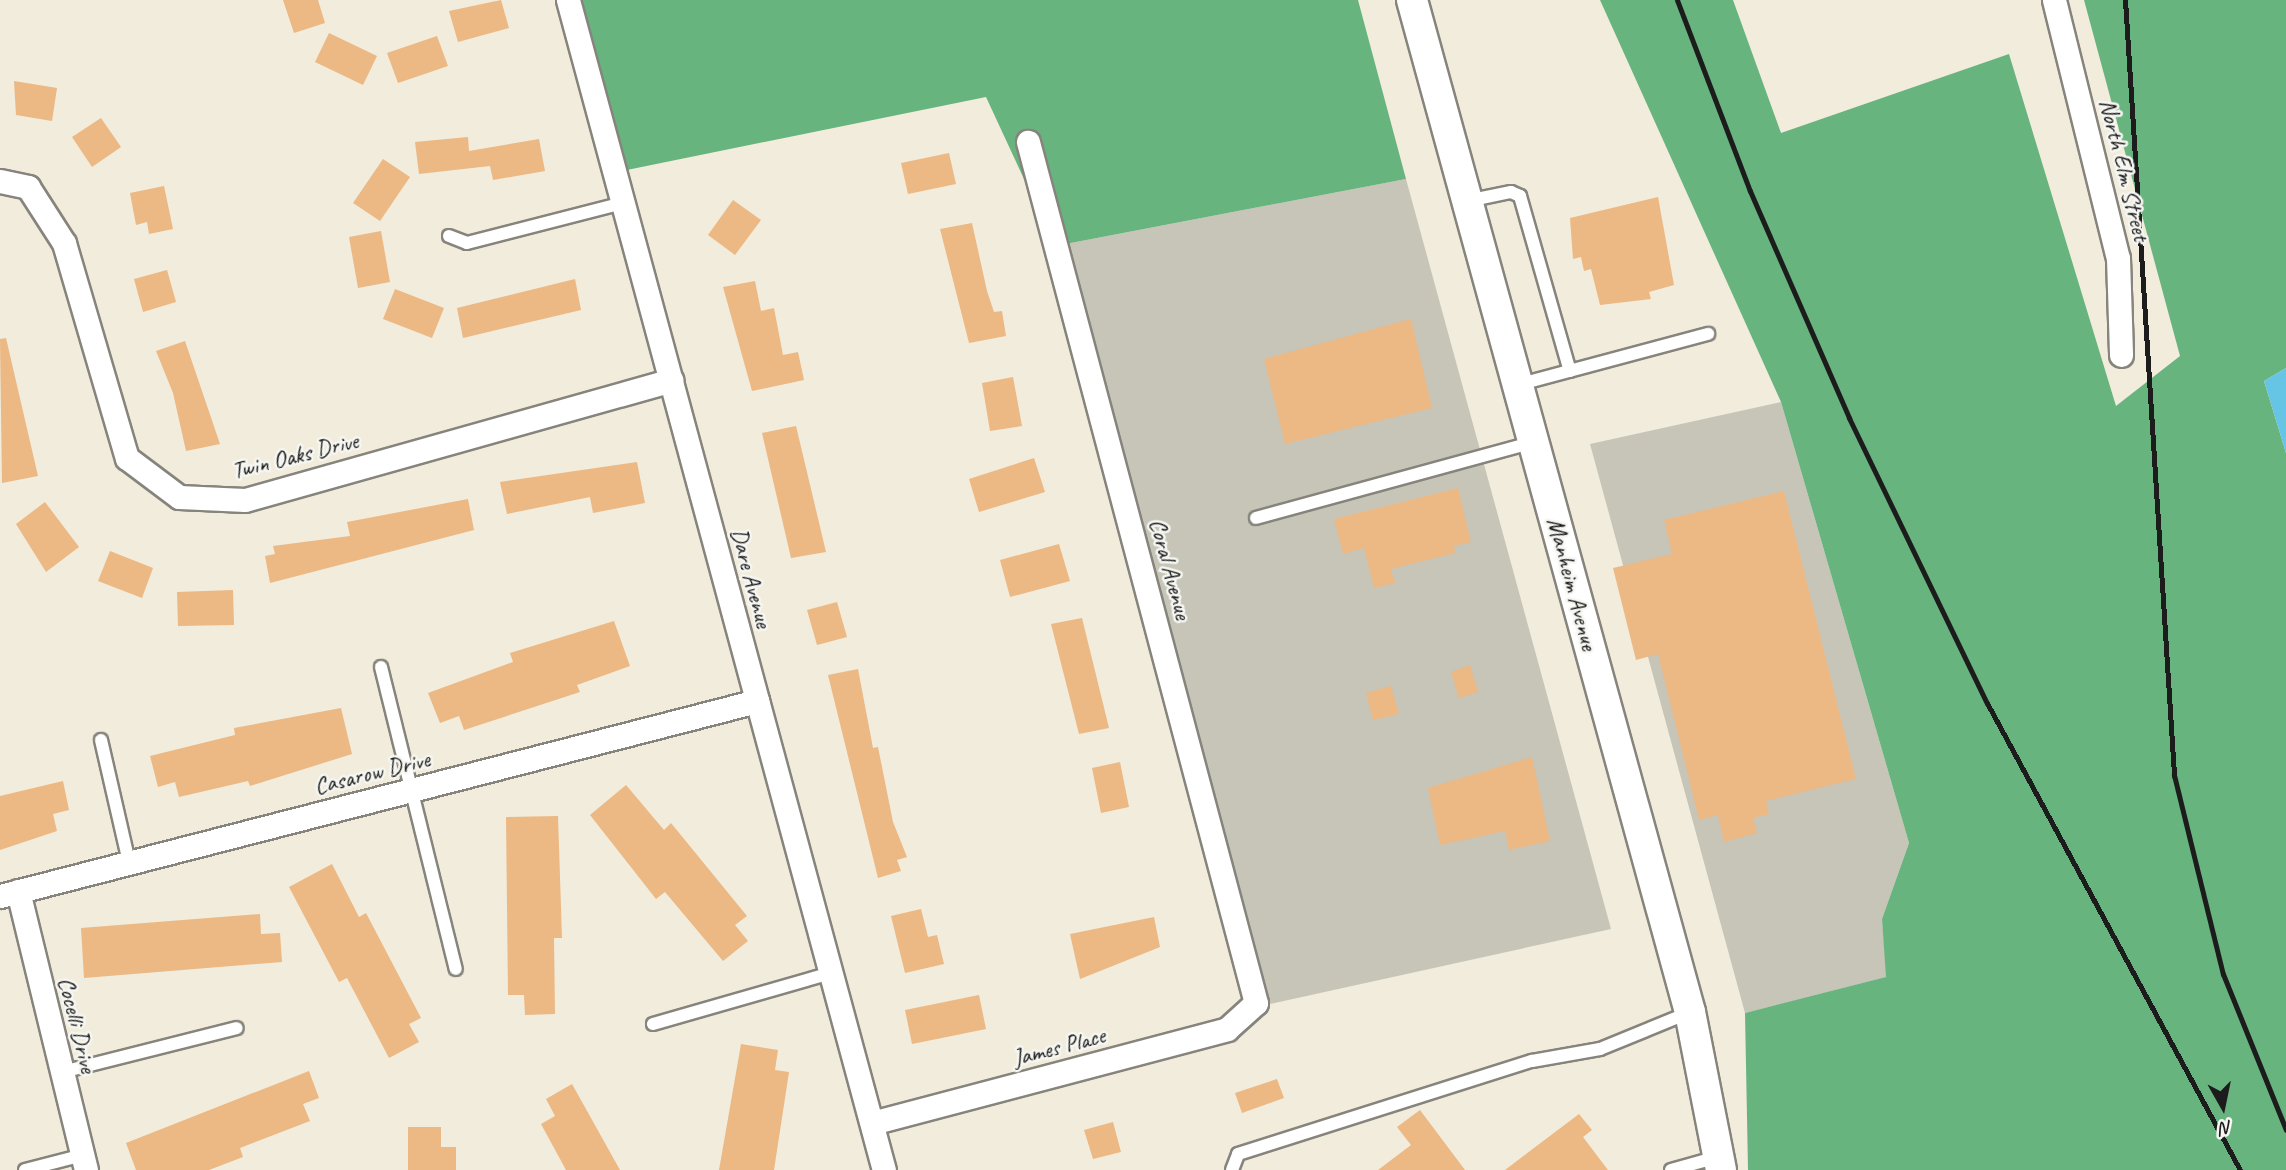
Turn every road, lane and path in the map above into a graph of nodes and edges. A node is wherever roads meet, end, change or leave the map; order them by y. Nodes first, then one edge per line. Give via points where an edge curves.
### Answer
1 (568, 0) edge
2 (1412, 0) edge
3 (2054, 0) edge
4 (1028, 142) dead end
5 (0, 181) edge
6 (1467, 201) junction
7 (623, 203) junction
8 (449, 236) dead end
9 (1708, 334) dead end
10 (2121, 355) dead end
11 (1570, 371) junction
12 (671, 380) junction
13 (1517, 385) junction
14 (1533, 442) junction
15 (1256, 518) dead end
16 (382, 667) dead end
17 (757, 701) junction
18 (101, 740) dead end
19 (412, 790) junction
20 (130, 862) junction
21 (9, 894) edge
22 (456, 969) dead end
23 (831, 973) junction
24 (1254, 1010) joint
25 (1690, 1012) junction
26 (653, 1024) dead end
27 (236, 1028) dead end
28 (62, 1072) junction
29 (872, 1124) junction
30 (85, 1163) edge
31 (1720, 1164) edge
32 (25, 1170) edge
33 (884, 1170) edge
34 (1232, 1170) edge
35 (1671, 1170) edge

1 - 7 street, Dare Avenue
2 - 6 street, Manheim Avenue
3 - 10 street, North Elm Street via 2118,258
4 - 24 street, Coral Avenue via 1247,951
5 - 12 street, Twin Oaks Drive via 28,187 64,243 127,458 179,497 245,500
6 - 11 lane via 1511,192 1520,196
6 - 13 street, Manheim Avenue
7 - 8 lane via 467,243
7 - 12 street, Dare Avenue
9 - 11 lane
11 - 13 lane
12 - 17 street, Dare Avenue
13 - 14 street, Manheim Avenue
14 - 15 lane
14 - 25 street, Manheim Avenue
16 - 19 lane
17 - 19 street, Casarow Drive
17 - 23 street, Dare Avenue
18 - 20 lane
19 - 20 street, Casarow Drive
19 - 22 lane
20 - 21 street, Casarow Drive
21 - 28 street, Cocelli Drive
23 - 26 lane
23 - 29 street, Dare Avenue
24 - 29 street, James Place via 1227,1029
25 - 31 street, Manheim Avenue
25 - 34 lane via 1600,1049 1532,1061 1238,1154
27 - 28 lane
28 - 30 street, Cocelli Drive
29 - 33 street, Dare Avenue
30 - 32 lane
31 - 35 lane

